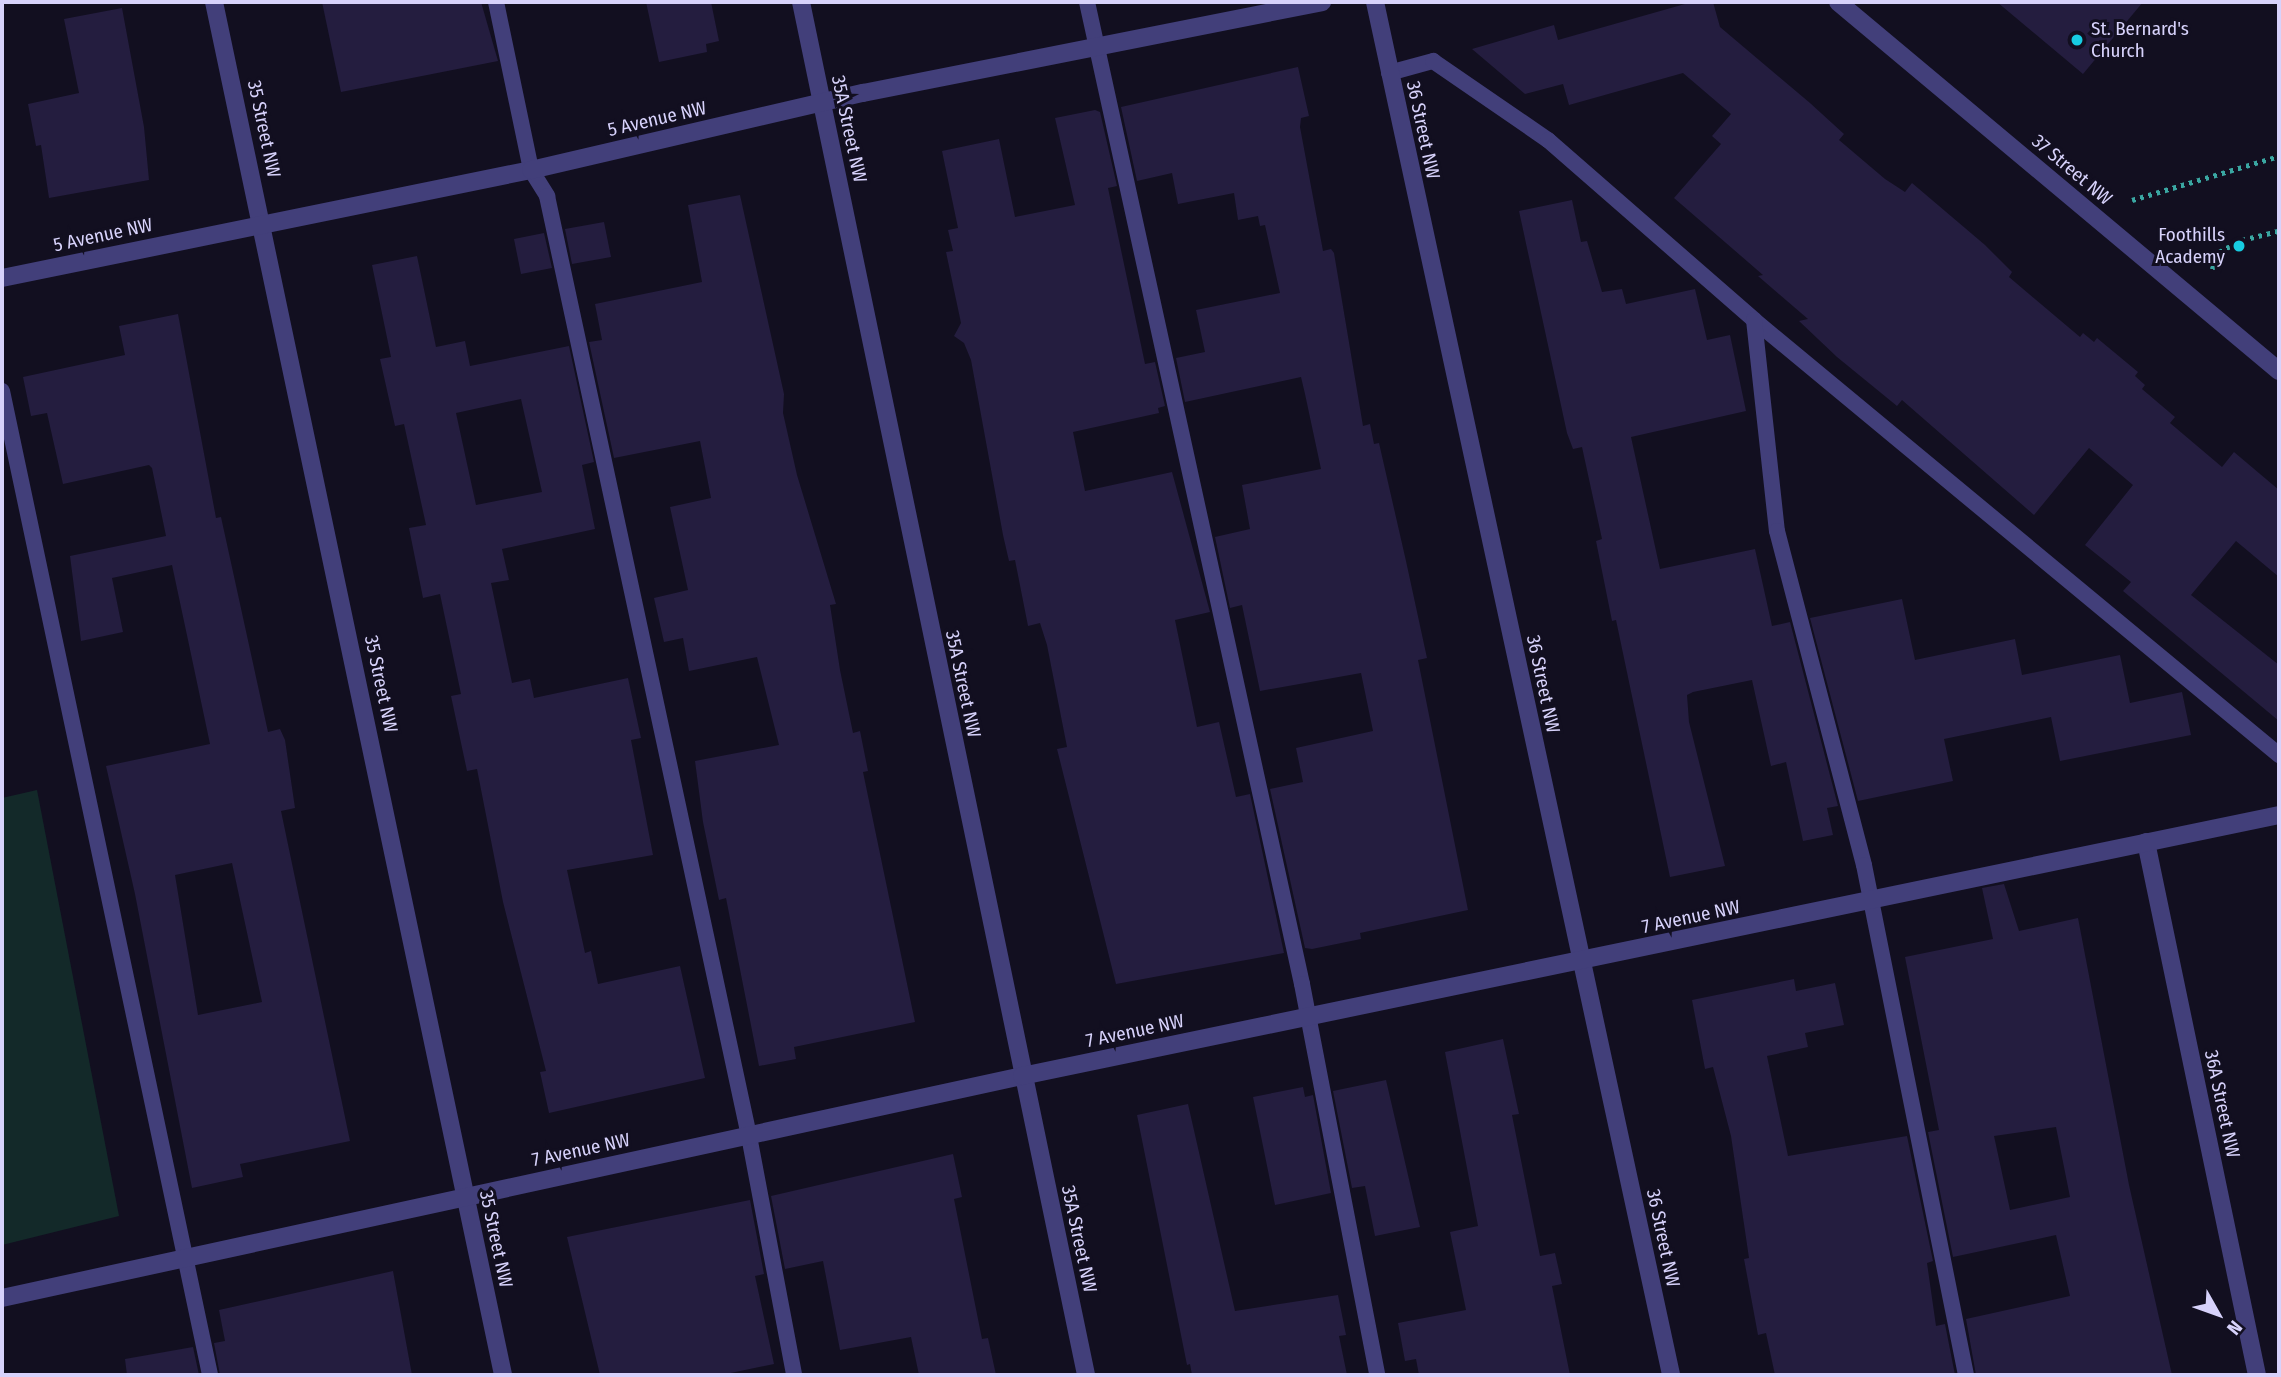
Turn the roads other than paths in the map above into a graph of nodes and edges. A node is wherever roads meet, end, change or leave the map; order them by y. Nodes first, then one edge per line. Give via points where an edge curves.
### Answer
1 (215, 2) edge
2 (496, 2) edge
3 (801, 2) edge
4 (1087, 2) edge
5 (1319, 2) edge
6 (1375, 2) edge
7 (1838, 2) edge
8 (1099, 47) junction
9 (1389, 73) junction
10 (822, 102) junction
11 (531, 170) junction
12 (263, 223) junction
13 (2, 278) edge
14 (1754, 320) junction
15 (2279, 371) edge
16 (2, 391) edge
17 (2279, 755) edge
18 (2279, 815) edge
19 (2146, 842) junction
20 (1872, 900) junction
21 (1582, 961) junction
22 (1309, 1017) junction
23 (1022, 1076) junction
24 (749, 1136) junction
25 (466, 1196) junction
26 (186, 1259) junction
27 (2, 1298) edge
28 (210, 1375) edge
29 (503, 1375) edge
30 (794, 1375) edge
31 (1086, 1375) edge
32 (1377, 1375) edge
33 (1671, 1375) edge
34 (1966, 1375) edge
35 (2257, 1375) edge

1 - 12 street, 35 Street NW
2 - 11 lane
3 - 10 street, 35A Street NW
4 - 8 lane
5 - 8 street, 5 Avenue NW
6 - 9 street, 36 Street NW
7 - 15 street, 37 Street NW
8 - 10 street, 5 Avenue NW
8 - 22 lane
9 - 14 lane via 1433,61 1491,98 1548,140
9 - 21 street, 36 Street NW
10 - 11 street, 5 Avenue NW
10 - 23 street, 35A Street NW
11 - 12 street, 5 Avenue NW
11 - 24 lane via 547,196
12 - 13 street, 5 Avenue NW
12 - 25 street, 35 Street NW
14 - 17 lane
14 - 20 lane via 1777,531
16 - 26 lane
18 - 19 street, 7 Avenue NW
19 - 20 street, 7 Avenue NW
19 - 35 street, 36A Street NW
20 - 21 street, 7 Avenue NW
20 - 34 lane
21 - 22 street, 7 Avenue NW
21 - 33 street, 36 Street NW
22 - 23 street, 7 Avenue NW
22 - 32 lane
23 - 24 street, 7 Avenue NW
23 - 31 street, 35A Street NW
24 - 25 street, 7 Avenue NW
24 - 30 lane
25 - 26 street, 7 Avenue NW
25 - 29 street, 35 Street NW
26 - 27 street, 7 Avenue NW
26 - 28 lane

